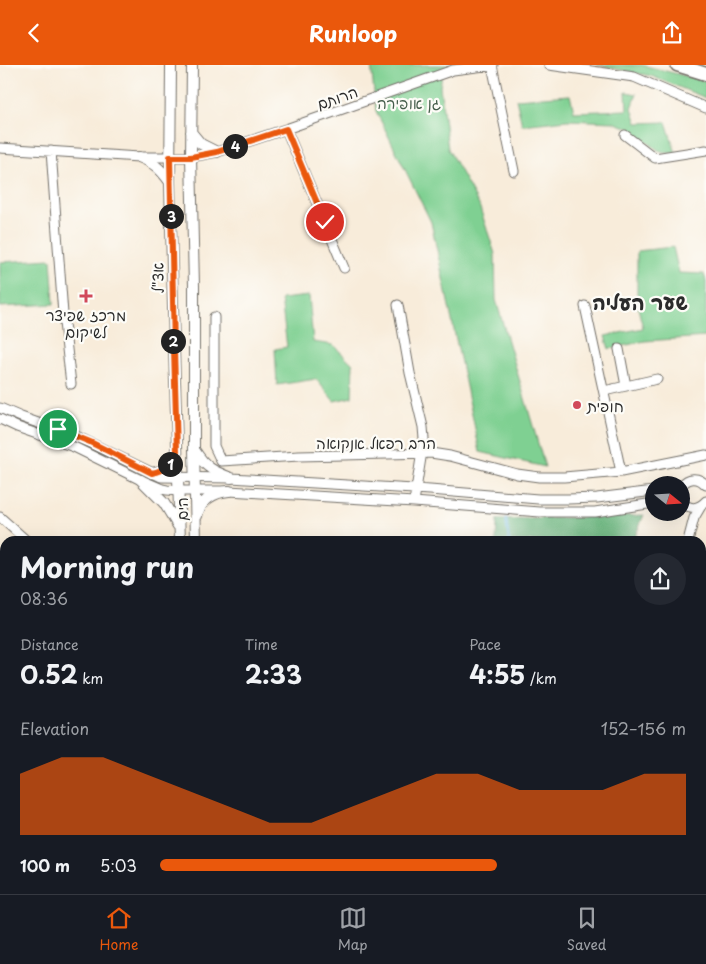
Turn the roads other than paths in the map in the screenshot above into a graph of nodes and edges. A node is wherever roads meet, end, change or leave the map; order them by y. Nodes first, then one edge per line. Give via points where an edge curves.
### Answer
1 (172, 65) edge
2 (192, 65) edge
3 (493, 65) edge
4 (549, 65) edge
5 (677, 65) edge
6 (706, 74) edge
7 (706, 109) edge
8 (286, 129) junction
9 (191, 132) junction
10 (625, 135) dead end
11 (0, 148) edge
12 (706, 150) edge
13 (50, 151) junction
14 (217, 152) junction
15 (139, 157) junction
16 (170, 157) junction
17 (191, 157) junction
18 (514, 171) dead end
19 (170, 181) junction
20 (344, 268) dead end
21 (398, 305) dead end
22 (585, 307) dead end
23 (214, 317) dead end
24 (619, 349) dead end
25 (657, 379) dead end
26 (71, 384) dead end
27 (626, 386) junction
28 (604, 391) junction
29 (0, 408) edge
30 (0, 419) edge
31 (194, 449) junction
32 (177, 451) junction
33 (422, 453) junction
34 (706, 455) edge
35 (621, 472) junction
36 (152, 473) junction
37 (195, 477) junction
38 (178, 478) junction
39 (231, 478) junction
40 (141, 480) junction
41 (690, 480) edge
42 (705, 483) edge
43 (416, 489) junction
44 (178, 491) junction
45 (195, 491) junction
46 (229, 491) junction
47 (645, 492) edge
48 (414, 503) junction
49 (645, 504) edge
50 (703, 504) edge
51 (690, 507) edge
52 (0, 517) edge
53 (689, 521) edge
54 (195, 522) junction
55 (180, 529) junction
56 (21, 536) edge
57 (180, 536) edge
58 (196, 536) edge
59 (689, 536) edge
60 (689, 536) edge

1 - 16 main road, אצ"ל
2 - 9 main road
3 - 8 street, הרותם via 453,70
3 - 18 street
4 - 7 street via 634,77
5 - 6 highway
8 - 14 street, הרותם
8 - 20 street
9 - 14 main road via 202,145
9 - 17 main road
10 - 12 street via 655,158
11 - 13 street, הרותם
13 - 15 street, הרותם
13 - 26 street
14 - 17 street, הרותם
15 - 16 street, הרותם
15 - 19 main road via 152,162
16 - 17 street, הרותם
16 - 19 main road, אצ"ל
17 - 31 main road
19 - 32 main road, אצ"ל
21 - 33 street via 423,427
22 - 28 street
23 - 33 street, הרב רפאל אנקואה via 214,446 221,461
24 - 27 street
25 - 27 street
27 - 28 street
28 - 35 street
29 - 36 street via 78,437
30 - 40 street via 74,447
31 - 37 main road
31 - 39 main road via 206,466
32 - 36 main road via 167,467
32 - 38 main road, אצ"ל
33 - 35 street, הרב רפאל אנקואה via 450,456 539,477
33 - 43 street
34 - 35 street, הרב רפאל אנקואה
36 - 38 street
37 - 38 street
37 - 39 street
37 - 45 main road, הים
38 - 44 main road, אצ"ל
39 - 43 street
40 - 44 street via 162,489
40 - 55 main road via 164,503
41 - 42 street
43 - 47 street via 538,499 597,498
43 - 48 street
44 - 45 street
44 - 55 main road, הים
45 - 46 street
45 - 54 main road, הים
46 - 48 street
46 - 54 main road via 215,494 206,501
48 - 49 street via 540,513 595,511
50 - 51 street
50 - 60 street via 694,518
52 - 56 street
53 - 59 street
54 - 58 main road, הים
55 - 57 main road, הים

